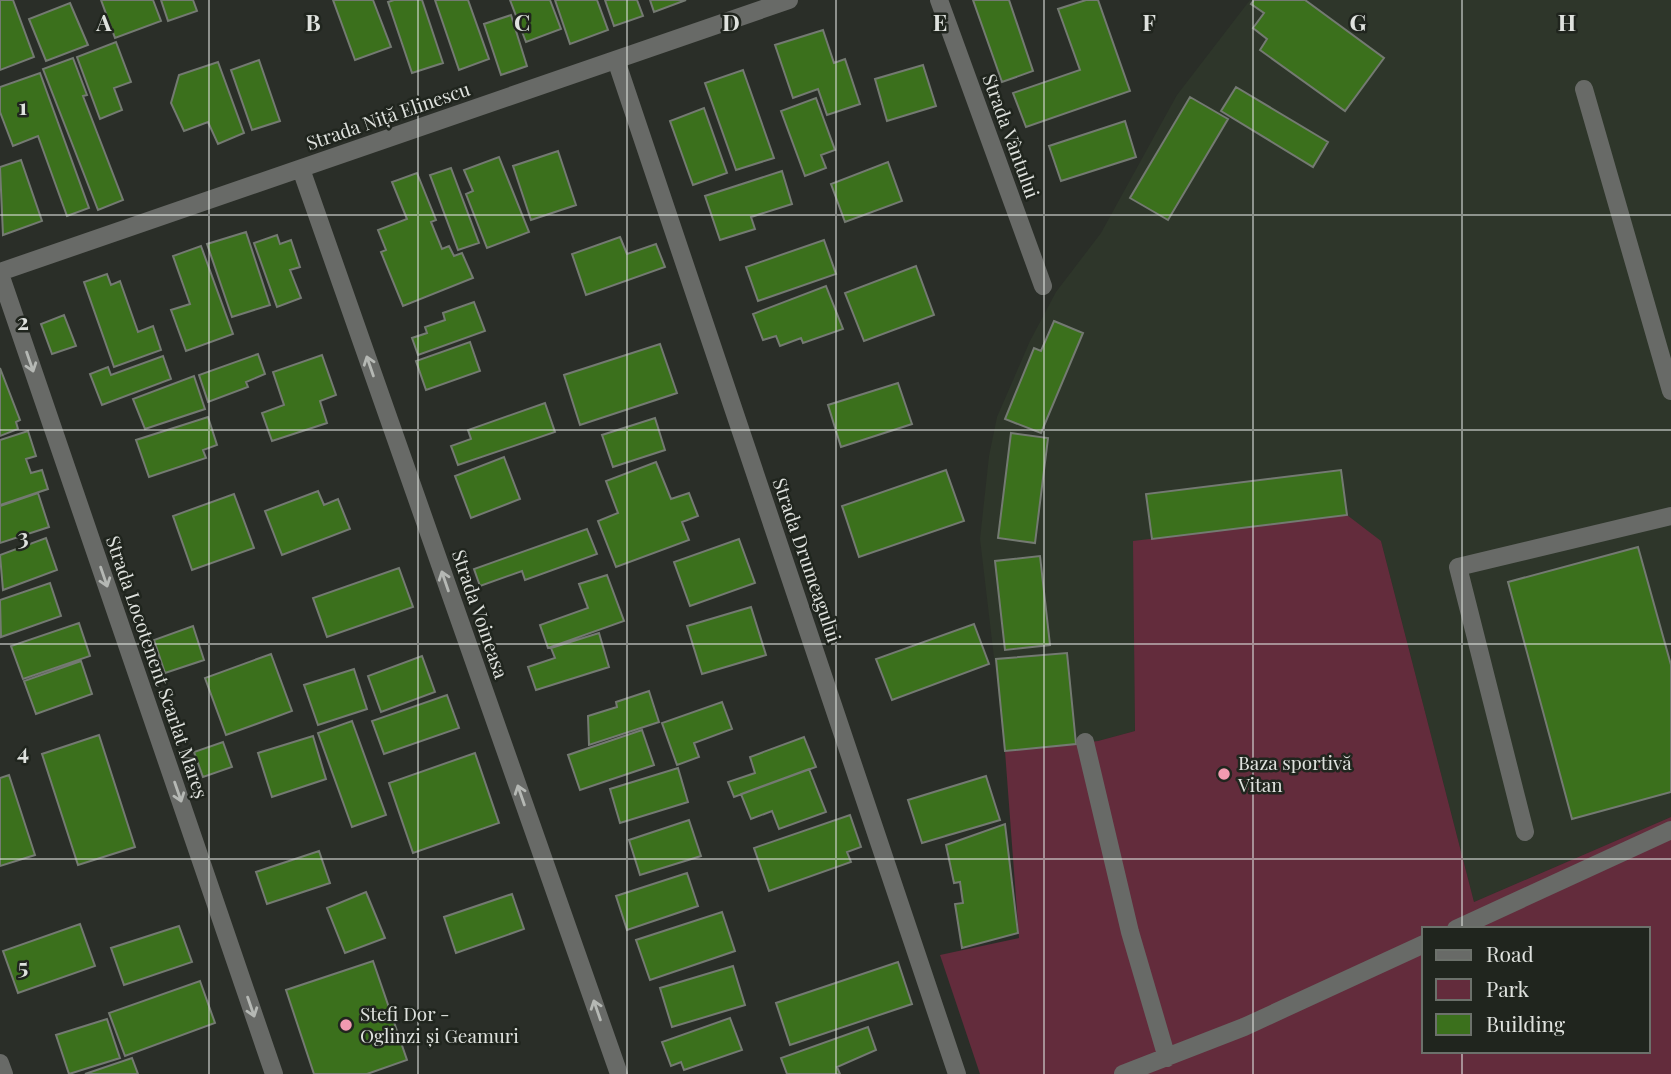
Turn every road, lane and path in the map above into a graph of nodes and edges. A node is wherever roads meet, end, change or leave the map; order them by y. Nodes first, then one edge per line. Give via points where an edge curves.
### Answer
1 (789, 0) edge
2 (939, 0) edge
3 (617, 60) junction
4 (1584, 89) dead end
5 (300, 169) junction
6 (0, 273) edge
7 (1043, 286) dead end
8 (1671, 391) edge
9 (1671, 516) edge
10 (1085, 742) dead end
11 (1671, 830) edge
12 (1525, 832) dead end
13 (1460, 927) edge
14 (1422, 945) edge
15 (1167, 1058) junction
16 (0, 1063) edge
17 (4, 1074) edge
18 (274, 1074) edge
19 (619, 1074) edge
20 (957, 1074) edge
21 (1123, 1074) edge

1 - 3 street, Strada Niță Elinescu
2 - 7 street, Strada Vântului
3 - 5 street, Strada Niță Elinescu
3 - 20 street, Strada Drumeagului
4 - 8 street
5 - 6 street, Strada Niță Elinescu
19 -> 5 street, Strada Voineasa
6 -> 18 street, Strada Locotenent Scarlat Mareș
9 - 12 street via 1458,567
10 - 15 street via 1130,932
11 - 13 street
14 - 15 street
15 - 21 street
16 - 17 street

